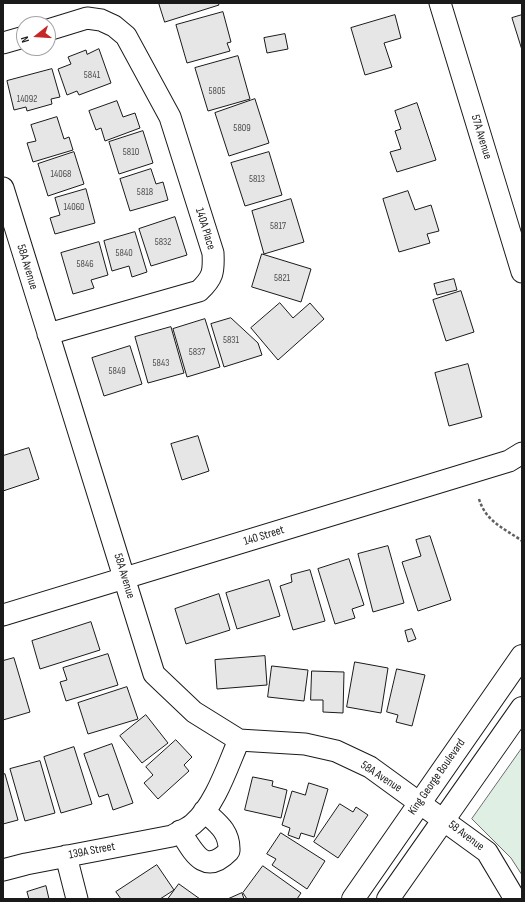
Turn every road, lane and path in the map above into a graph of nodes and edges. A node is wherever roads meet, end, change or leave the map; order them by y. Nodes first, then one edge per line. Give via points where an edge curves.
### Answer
1 (440, 3) edge
2 (56, 28) edge
3 (16, 39) edge
4 (3, 43) edge
5 (3, 188) edge
6 (522, 272) edge
7 (48, 334) junction
8 (522, 453) edge
9 (479, 499) dead end
10 (522, 541) edge
11 (124, 579) junction
12 (3, 615) edge
13 (522, 656) edge
14 (522, 708) edge
15 (239, 740) junction
16 (420, 803) junction
17 (204, 811) junction
18 (443, 819) junction
19 (180, 831) junction
20 (66, 856) junction
21 (3, 870) edge
22 (77, 899) edge
23 (353, 899) edge
24 (388, 899) edge
25 (515, 899) edge

1 - 6 street, 57A Avenue
2 - 7 street, 140A Place via 87,18 102,20 126,36 170,117 212,253 214,269 209,282 199,291
3 - 4 street
5 - 7 street, 58A Avenue
7 - 11 street, 58A Avenue
8 - 11 street, 140 Street via 509,461
9 - 10 path via 483,511 492,521
11 - 12 street, 140 Street
11 - 15 street, 58A Avenue via 154,674 194,712
13 - 16 main road, King George Boulevard
14 - 18 main road
15 - 16 street, 58A Avenue via 305,744 336,751 370,768
15 - 17 street, 139A Street via 215,794
16 - 18 street, 58 Avenue
16 - 23 main road, King George Boulevard
17 - 19 street, 139A Street via 194,823
17 - 19 street via 228,836 229,851 224,856 205,863 200,860
18 - 24 main road
18 - 25 street, 58 Avenue via 487,852
19 - 20 street, 139A Street via 172,836
20 - 21 street, 139A Street
20 - 22 street

